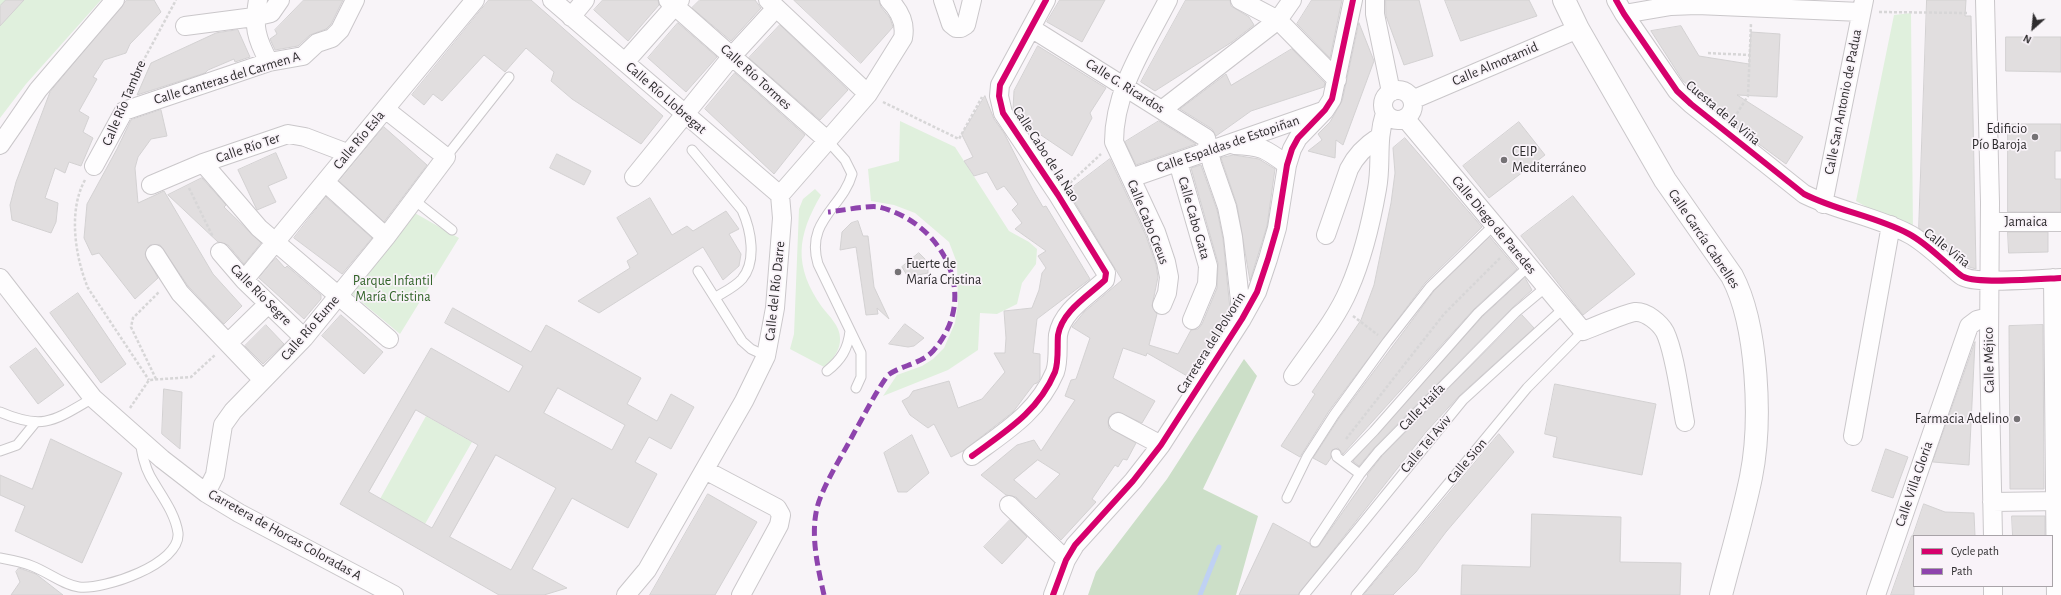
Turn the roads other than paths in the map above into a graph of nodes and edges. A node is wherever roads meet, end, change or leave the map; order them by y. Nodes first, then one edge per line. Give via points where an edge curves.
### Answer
1 (115, 0) edge
2 (258, 0) edge
3 (280, 0) edge
4 (355, 0) edge
5 (475, 0) edge
6 (552, 0) edge
7 (585, 0) edge
8 (889, 0) edge
9 (943, 0) edge
10 (972, 0) edge
11 (1046, 0) edge
12 (1168, 0) edge
13 (1240, 0) edge
14 (1292, 0) edge
15 (1353, 0) edge
16 (1375, 0) edge
17 (1564, 0) edge
18 (674, 2) edge
19 (770, 2) edge
20 (1863, 6) edge
21 (1620, 7) edge
22 (1986, 7) edge
23 (571, 16) junction
24 (254, 18) junction
25 (1278, 20) junction
26 (185, 26) dead end
27 (1031, 28) junction
28 (1578, 29) junction
29 (732, 56) junction
30 (269, 62) junction
31 (625, 62) junction
32 (509, 77) dead end
33 (1337, 80) junction
34 (1124, 86) junction
35 (1391, 92) junction
36 (868, 94) junction
37 (1412, 100) junction
38 (385, 109) junction
39 (1163, 109) junction
40 (1325, 110) junction
41 (122, 113) joint
42 (1385, 113) junction
43 (685, 114) junction
44 (1405, 118) junction
45 (1379, 137) junction
46 (828, 141) junction
47 (0, 145) edge
48 (1218, 148) junction
49 (692, 150) dead end
50 (347, 153) junction
51 (446, 157) junction
52 (1178, 162) junction
53 (203, 163) junction
54 (1287, 164) junction
55 (94, 166) road end
56 (634, 177) dead end
57 (1131, 178) junction
58 (325, 182) junction
59 (151, 185) dead end
60 (780, 195) junction
61 (414, 200) junction
62 (1823, 204) junction
63 (1990, 222) junction
64 (2061, 222) edge
65 (1494, 225) junction
66 (1891, 225) junction
67 (452, 230) dead end
68 (1326, 235) dead end
69 (386, 237) junction
70 (276, 242) junction
71 (220, 252) road end
72 (155, 254) dead end
73 (1529, 266) junction
74 (698, 271) dead end
75 (0, 278) edge
76 (2057, 278) edge
77 (244, 280) junction
78 (1990, 280) junction
79 (1546, 287) junction
80 (339, 295) junction
81 (716, 297) junction
82 (268, 304) junction
83 (1162, 305) dead end
84 (1564, 308) junction
85 (1989, 317) junction
86 (1242, 319) junction
87 (1192, 320) dead end
88 (850, 331) junction
89 (1583, 331) junction
90 (304, 338) junction
91 (389, 339) dead end
92 (228, 343) junction
93 (766, 356) junction
94 (827, 371) dead end
95 (1293, 376) dead end
96 (263, 380) junction
97 (856, 388) dead end
98 (93, 398) junction
99 (0, 412) edge
100 (1118, 422) dead end
101 (1685, 422) dead end
102 (35, 423) junction
103 (1853, 436) dead end
104 (140, 441) junction
105 (1161, 445) junction
106 (2, 448) edge
107 (1336, 454) road end
108 (972, 456) dead end
109 (1344, 462) junction
110 (705, 470) junction
111 (1360, 474) junction
112 (206, 493) junction
113 (1287, 498) dead end
114 (2058, 501) edge
115 (1992, 502) junction
116 (1009, 505) dead end
117 (1992, 535) edge
118 (1315, 542) dead end
119 (0, 558) edge
120 (1066, 560) junction
121 (394, 595) edge
122 (626, 595) edge
123 (741, 595) edge
124 (1053, 595) edge
125 (1304, 595) edge
126 (1356, 595) edge
127 (1721, 595) edge
128 (1876, 595) edge
129 (2056, 595) edge

1 - 47 street via 38,90
2 - 24 street
3 - 24 street via 271,12
4 - 30 street, Calle Canteras del Carmen A via 340,30 332,38 317,43 303,56
5 - 38 street, Calle Río Esla
6 - 23 street, Calle Río Llobregat
7 - 23 street
8 - 36 street via 897,7 902,18 905,29 903,38
9 - 10 street via 956,28 966,25
11 - 27 street, Calle Cabo de la Nao
12 - 34 street
13 - 25 street
14 - 25 street
15 - 33 street, Carretera del Polvorin
16 - 35 street via 1375,14
17 - 28 main road, Calle García Cabrelles
18 - 29 street, Calle Río Tormes
18 - 31 street
19 - 29 street
19 - 36 street
20 - 21 street via 1753,9 1697,5
20 - 62 street, Calle San Antonio de Padua
21 - 62 street, Cuesta de la Viña via 1678,91 1804,194
22 - 63 street, Calle Méjico
23 - 31 street, Calle Río Llobregat
24 - 26 street
24 - 30 street via 258,39
25 - 33 street
25 - 39 street
27 - 34 street, Calle G. Ricardos
27 - 108 street, Calle Cabo de la Nao via 1000,85 999,96 1004,113 1106,273 1105,280 1066,315 1061,323 1056,370 1038,401 1018,422
28 - 37 street, Calle Almotamid
28 - 127 main road, Calle García Cabrelles via 1665,180 1732,276 1746,311 1751,337 1755,433 1751,476
29 - 43 street
29 - 46 street, Calle Río Tormes
30 - 41 street, Calle Canteras del Carmen A
31 - 43 street, Calle Río Llobregat
32 - 51 lane, Calle Río Eume
33 - 40 street, Carretera del Polvorin via 1332,99
34 - 39 street, Calle G. Ricardos
34 - 57 street, Calle Cabo Creus via 1116,114 1114,142
35 - 37 street via 1401,90
35 - 42 street via 1382,104
36 - 46 street
37 - 44 street via 1412,108
38 - 50 street, Calle Río Esla
38 - 51 street
39 - 48 street, Calle G. Ricardos via 1202,133
40 - 48 street, Calle Espaldas de Estopiñan
40 - 54 street, Carretera del Polvorin via 1298,138
41 - 55 street, Calle Río Tambre
42 - 44 street via 1396,120
42 - 45 street
43 - 56 street
43 - 60 street, Calle Río Llobregat
44 - 65 street, Calle Diego de Paredes
45 - 68 street via 1361,150 1354,159
45 - 95 street via 1378,185 1372,217 1354,275 1340,306
46 - 60 street
46 - 88 lane, Calle Río Tormes via 842,156 852,174 850,182 828,212 815,247 818,264
48 - 52 street, Calle Espaldas de Estopiñan
48 - 54 street via 1256,146 1267,150
48 - 86 street, Calle G. Ricardos via 1233,237
49 - 81 lane via 742,210 750,238 749,266 745,274 740,281
50 - 53 street, Calle Río Ter via 305,137 288,134
50 - 58 street, Calle Río Esla
51 - 61 street, Calle Río Eume
52 - 57 street, Calle Espaldas de Estopiñan
52 - 87 street, Calle Cabo Gata via 1208,266 1208,284
53 - 59 street, Calle Río Ter
53 - 70 street via 248,217
54 - 86 street, Carretera del Polvorin via 1277,228 1268,259 1257,292
57 - 83 street, Calle Cabo Creus via 1156,232 1166,262 1169,277
58 - 69 street
58 - 70 street, Calle Río Esla
60 - 93 street, Calle del Río Darre via 782,218 775,308
61 - 67 lane
61 - 69 street, Calle Río Eume
62 - 66 street, Calle Viña
63 - 64 street, Jamaica
63 - 78 street, Calle Méjico
65 - 73 street, Calle Diego de Paredes
65 - 113 lane via 1430,287 1387,342 1307,457
66 - 78 street, Calle Viña via 1923,243 1963,277
66 - 103 street
69 - 80 street, Calle Río Eume
70 - 77 street, Calle Río Esla
70 - 80 street
71 - 77 street, Calle Río Segre
72 - 92 street via 180,293
73 - 79 street, Calle Diego de Paredes
73 - 109 lane via 1478,313
74 - 81 lane
75 - 98 street, Carretera de Horcas Coloradas A
76 - 78 street, Calle Viña
76 - 114 street
77 - 82 street, Calle Río Segre
78 - 85 street, Calle Méjico
79 - 84 street, Calle Diego de Paredes
79 - 111 lane, Calle Haifa via 1516,312 1462,366
80 - 90 street, Calle Río Eume
80 - 91 street
81 - 93 lane via 742,341 751,349
82 - 90 street, Calle Río Segre
82 - 92 street
84 - 89 street, Calle Diego de Paredes
84 - 125 lane, Calle Tel Aviv via 1463,400
85 - 115 street, Calle Méjico
85 - 128 street, Calle Villa Gloria via 1977,320 1969,326
86 - 105 street, Carretera del Polvorin
88 - 94 lane via 849,343 844,354
88 - 97 lane, Calle Río Tormes via 861,353 861,377
89 - 101 street via 1635,312 1657,322 1670,344
89 - 126 lane, Calle Sion via 1527,388
90 - 96 street, Calle Río Eume
92 - 96 street
93 - 110 street, Calle del Río Darre
96 - 112 street, Calle Río Eume via 223,425 214,475
98 - 102 lane via 57,419
98 - 104 street, Carretera de Horcas Coloradas A
99 - 102 lane via 14,419
100 - 105 street
102 - 106 lane via 17,445
104 - 112 street, Carretera de Horcas Coloradas A
104 - 119 lane via 149,475 168,506 178,531 177,543 167,556 131,575 90,587 78,587 33,566
105 - 120 street, Carretera del Polvorin
107 - 109 lane
109 - 111 lane
110 - 122 street, Calle del Río Darre via 647,570
110 - 123 street via 777,508 781,515 779,525
111 - 118 lane, Calle Haifa
112 - 121 street, Carretera de Horcas Coloradas A
114 - 115 street
114 - 129 street
115 - 117 street, Calle Méjico
116 - 120 street
120 - 124 street, Carretera del Polvorin

